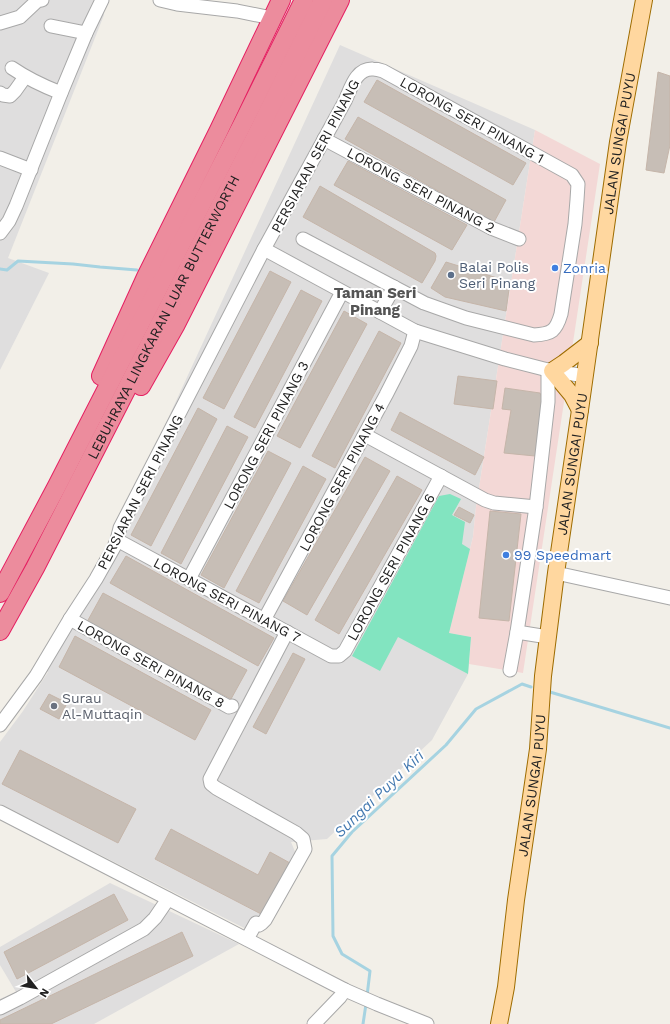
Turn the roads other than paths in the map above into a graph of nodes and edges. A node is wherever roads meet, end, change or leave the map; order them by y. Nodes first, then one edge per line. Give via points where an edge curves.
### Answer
1 (42, 0) edge
2 (102, 0) edge
3 (160, 0) edge
4 (281, 0) edge
5 (304, 0) edge
6 (323, 0) edge
7 (340, 0) edge
8 (644, 0) edge
9 (272, 18) junction
10 (0, 24) edge
11 (51, 26) dead end
12 (86, 33) junction
13 (12, 68) dead end
14 (372, 69) joint
15 (25, 77) junction
16 (0, 93) edge
17 (61, 93) junction
18 (324, 139) junction
19 (0, 158) edge
20 (31, 170) junction
21 (0, 234) edge
22 (303, 239) dead end
23 (519, 239) dead end
24 (264, 249) junction
25 (394, 287) junction
26 (342, 292) junction
27 (380, 312) junction
28 (415, 332) junction
29 (590, 343) junction
30 (550, 370) junction
31 (585, 376) junction
32 (580, 410) junction
33 (365, 435) junction
34 (441, 476) junction
35 (65, 490) junction
36 (536, 507) junction
37 (117, 540) junction
38 (556, 573) junction
39 (189, 579) junction
40 (0, 593) edge
41 (670, 598) edge
42 (70, 619) junction
43 (264, 620) junction
44 (0, 631) edge
45 (287, 632) junction
46 (517, 632) junction
47 (548, 637) junction
48 (339, 656) joint
49 (510, 670) dead end
50 (232, 706) dead end
51 (0, 725) edge
52 (0, 812) edge
53 (168, 899) junction
54 (247, 939) junction
55 (506, 987) junction
56 (348, 991) junction
57 (0, 1008) edge
58 (314, 1024) edge
59 (427, 1024) edge
60 (498, 1024) edge
61 (505, 1024) edge

1 - 10 street via 20,17
2 - 12 street
3 - 9 street
4 - 9 highway
5 - 35 highway, LEBUHRAYA LINGKARAN LUAR BUTTERWORTH
6 - 35 highway, LEBUHRAYA LINGKARAN LUAR BUTTERWORTH via 260,128
7 - 35 highway via 176,324 109,445
8 - 29 main road, JALAN SUNGAI PUYU via 618,142
9 - 35 highway via 142,284 74,435
11 - 12 street
12 - 17 street
13 - 15 street
14 - 18 street, PERSIARAN SERI PINANG via 357,76
14 - 25 street, LORONG SERI PINANG 1 via 383,71 572,175 578,184 575,224 561,314 558,325 552,332 534,335 466,318
15 - 16 street via 10,96
15 - 17 street
17 - 20 street
18 - 23 street, LORONG SERI PINANG 2 via 491,228
18 - 24 street, PERSIARAN SERI PINANG
19 - 20 street
20 - 21 street via 9,221
22 - 25 street
24 - 26 street, PERSIARAN SERI PINANG
24 - 37 street, PERSIARAN SERI PINANG via 120,528
25 - 27 street
26 - 27 street, PERSIARAN SERI PINANG
26 - 39 street, LORONG SERI PINANG 3
27 - 28 street, PERSIARAN SERI PINANG
28 - 30 street, PERSIARAN SERI PINANG
28 - 33 street, LORONG SERI PINANG 4 via 411,346
29 - 30 main road via 564,363
29 - 31 main road, JALAN SUNGAI PUYU
30 - 31 street, PERSIARAN SERI PINANG
30 - 32 main road via 572,395
30 - 36 street
31 - 32 main road, JALAN SUNGAI PUYU
32 - 38 main road, JALAN SUNGAI PUYU
33 - 34 street
33 - 43 street, LORONG SERI PINANG 4
34 - 36 street via 494,503
34 - 48 street, LORONG SERI PINANG 6 via 345,651
35 - 40 highway, LEBUHRAYA LINGKARAN LUAR BUTTERWORTH
35 - 44 highway, LEBUHRAYA LINGKARAN LUAR BUTTERWORTH via 35,568
36 - 46 street
37 - 39 street, LORONG SERI PINANG 7
37 - 42 street, PERSIARAN SERI PINANG
38 - 41 street
38 - 47 main road, JALAN SUNGAI PUYU
39 - 43 street, LORONG SERI PINANG 7
42 - 50 street, LORONG SERI PINANG 8 via 229,707
42 - 51 street, PERSIARAN SERI PINANG via 36,676
43 - 45 street, LORONG SERI PINANG 7
45 - 48 street, LORONG SERI PINANG 7 via 331,656
45 - 54 street via 210,779 216,788 303,839 305,849 265,920 259,925 256,924
46 - 47 street
46 - 49 street
47 - 55 main road, JALAN SUNGAI PUYU via 538,749
52 - 53 street
53 - 54 street
53 - 57 street via 144,929
54 - 56 street
55 - 60 main road, JALAN SUNGAI PUYU
55 - 61 main road
56 - 58 street
56 - 59 street

